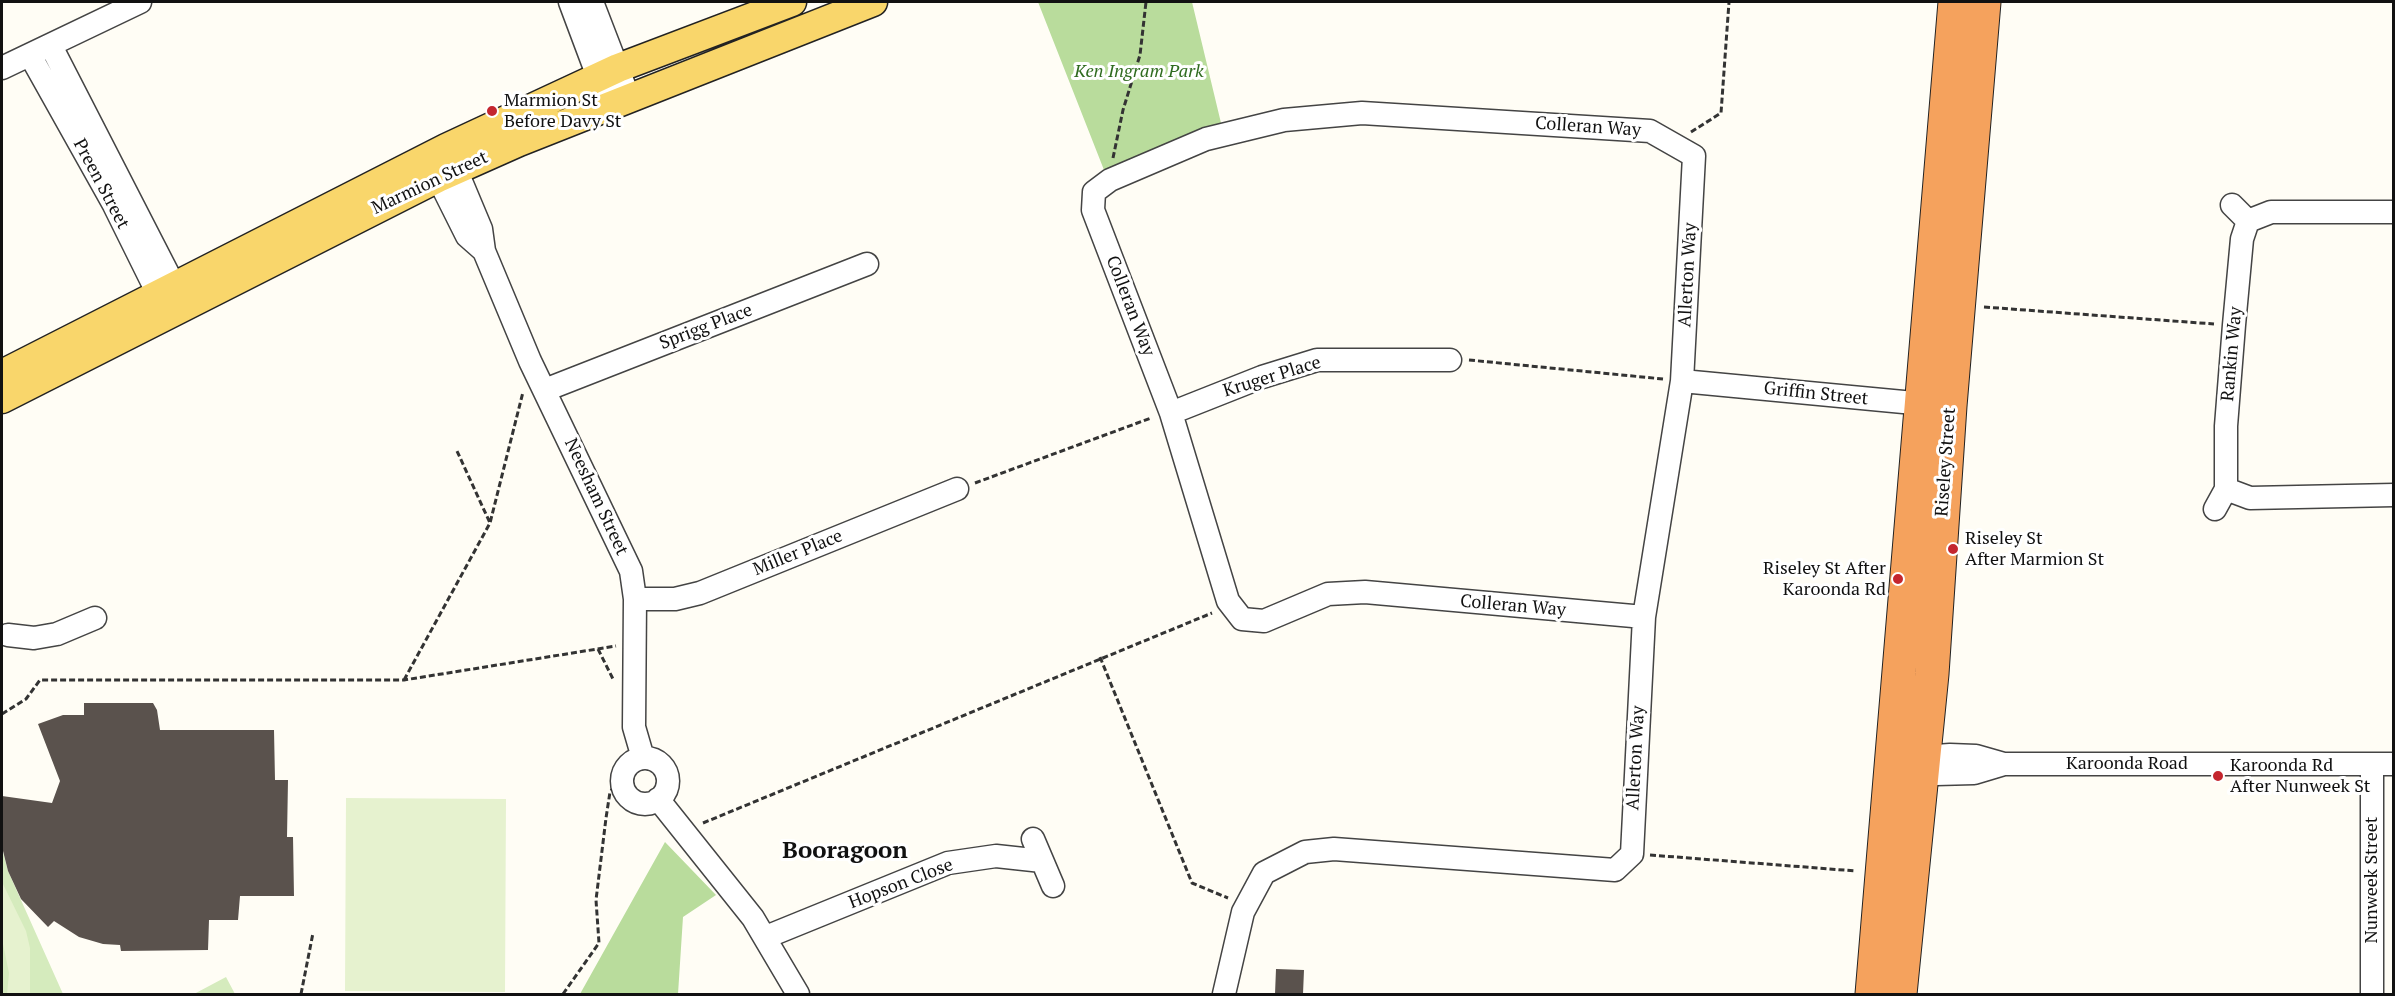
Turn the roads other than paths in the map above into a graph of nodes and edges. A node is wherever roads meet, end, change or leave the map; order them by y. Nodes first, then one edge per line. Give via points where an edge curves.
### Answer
1 (140, 2) edge
2 (570, 2) edge
3 (592, 2) edge
4 (792, 2) edge
5 (873, 2) edge
6 (1940, 2) edge
7 (1955, 2) edge
8 (1984, 2) edge
9 (51, 46) junction
10 (30, 55) junction
11 (2, 68) edge
12 (608, 73) junction
13 (619, 102) junction
14 (1946, 108) junction
15 (1694, 156) joint
16 (442, 163) junction
17 (2394, 212) edge
18 (867, 264) dead end
19 (171, 299) junction
20 (1450, 360) road end
21 (2, 374) edge
22 (1682, 381) junction
23 (544, 390) junction
24 (2, 399) edge
25 (1936, 405) junction
26 (1170, 413) junction
27 (957, 489) road end
28 (2226, 489) junction
29 (2394, 495) edge
30 (2215, 509) dead end
31 (636, 599) junction
32 (1644, 617) junction
33 (95, 618) dead end
34 (8, 635) dead end
35 (1896, 712) junction
36 (643, 758) junction
37 (1923, 762) junction
38 (2383, 764) edge
39 (658, 799) junction
40 (1033, 839) dead end
41 (1042, 861) junction
42 (1872, 867) junction
43 (1053, 886) dead end
44 (766, 937) junction
45 (798, 994) edge
46 (1224, 994) edge
47 (1872, 994) edge
48 (1900, 994) edge
49 (2372, 994) edge

1 - 9 street
2 - 12 street
3 - 12 street
4 - 12 main road, Marmion Street
5 - 13 main road, Marmion Street
6 - 14 highway via 1934,71
7 - 14 highway, Riseley Street
8 - 25 highway, Riseley Street
9 - 10 street
9 - 19 street, Preen Street
10 - 11 street
10 - 19 street, Preen Street
12 - 13 street
12 - 16 main road, Marmion Street
13 - 16 main road, Marmion Street
14 - 25 highway, Riseley Street
15 - 22 street, Allerton Way
15 - 26 street, Colleran Way via 1650,131 1362,113 1284,120 1206,139 1110,180 1094,192 1093,210
16 - 19 main road, Marmion Street
16 - 23 street, Neesham Street via 481,229 484,251
17 - 28 street, Rankin Way via 2240,213 2242,239 2226,426
18 - 23 street, Sprigg Place
19 - 21 main road, Marmion Street
19 - 24 main road, Marmion Street
20 - 26 street, Kruger Place via 1317,360
22 - 25 street, Griffin Street
22 - 32 street, Allerton Way
23 - 31 street, Neesham Street via 631,571
25 - 35 highway, Riseley Street
25 - 37 highway, Riseley Street
26 - 32 street, Colleran Way via 1228,601 1242,619 1264,621 1328,594 1365,592
27 - 31 street, Miller Place via 700,593 675,599
28 - 29 street via 2250,498
28 - 30 street, Rankin Way
31 - 36 street, Neesham Street via 634,727
32 - 46 street, Allerton Way via 1632,854 1615,870 1334,849 1305,852 1264,873 1246,905
33 - 34 street via 46,636
35 - 37 street
35 - 42 highway, Riseley Street
36 - 39 street via 654,760 666,772 666,790
36 - 39 street via 628,765 622,777 623,790 636,802 645,804
37 - 38 street, Karoonda Road via 1936,774 1974,773 2004,764
37 - 42 street via 1904,778 1897,842
37 - 48 highway, Riseley Street
38 - 49 street, Nunweek Street
39 - 44 street
40 - 41 street
41 - 43 street
41 - 44 street, Hopson Close via 996,856 948,863
42 - 47 highway, Riseley Street
44 - 45 street

